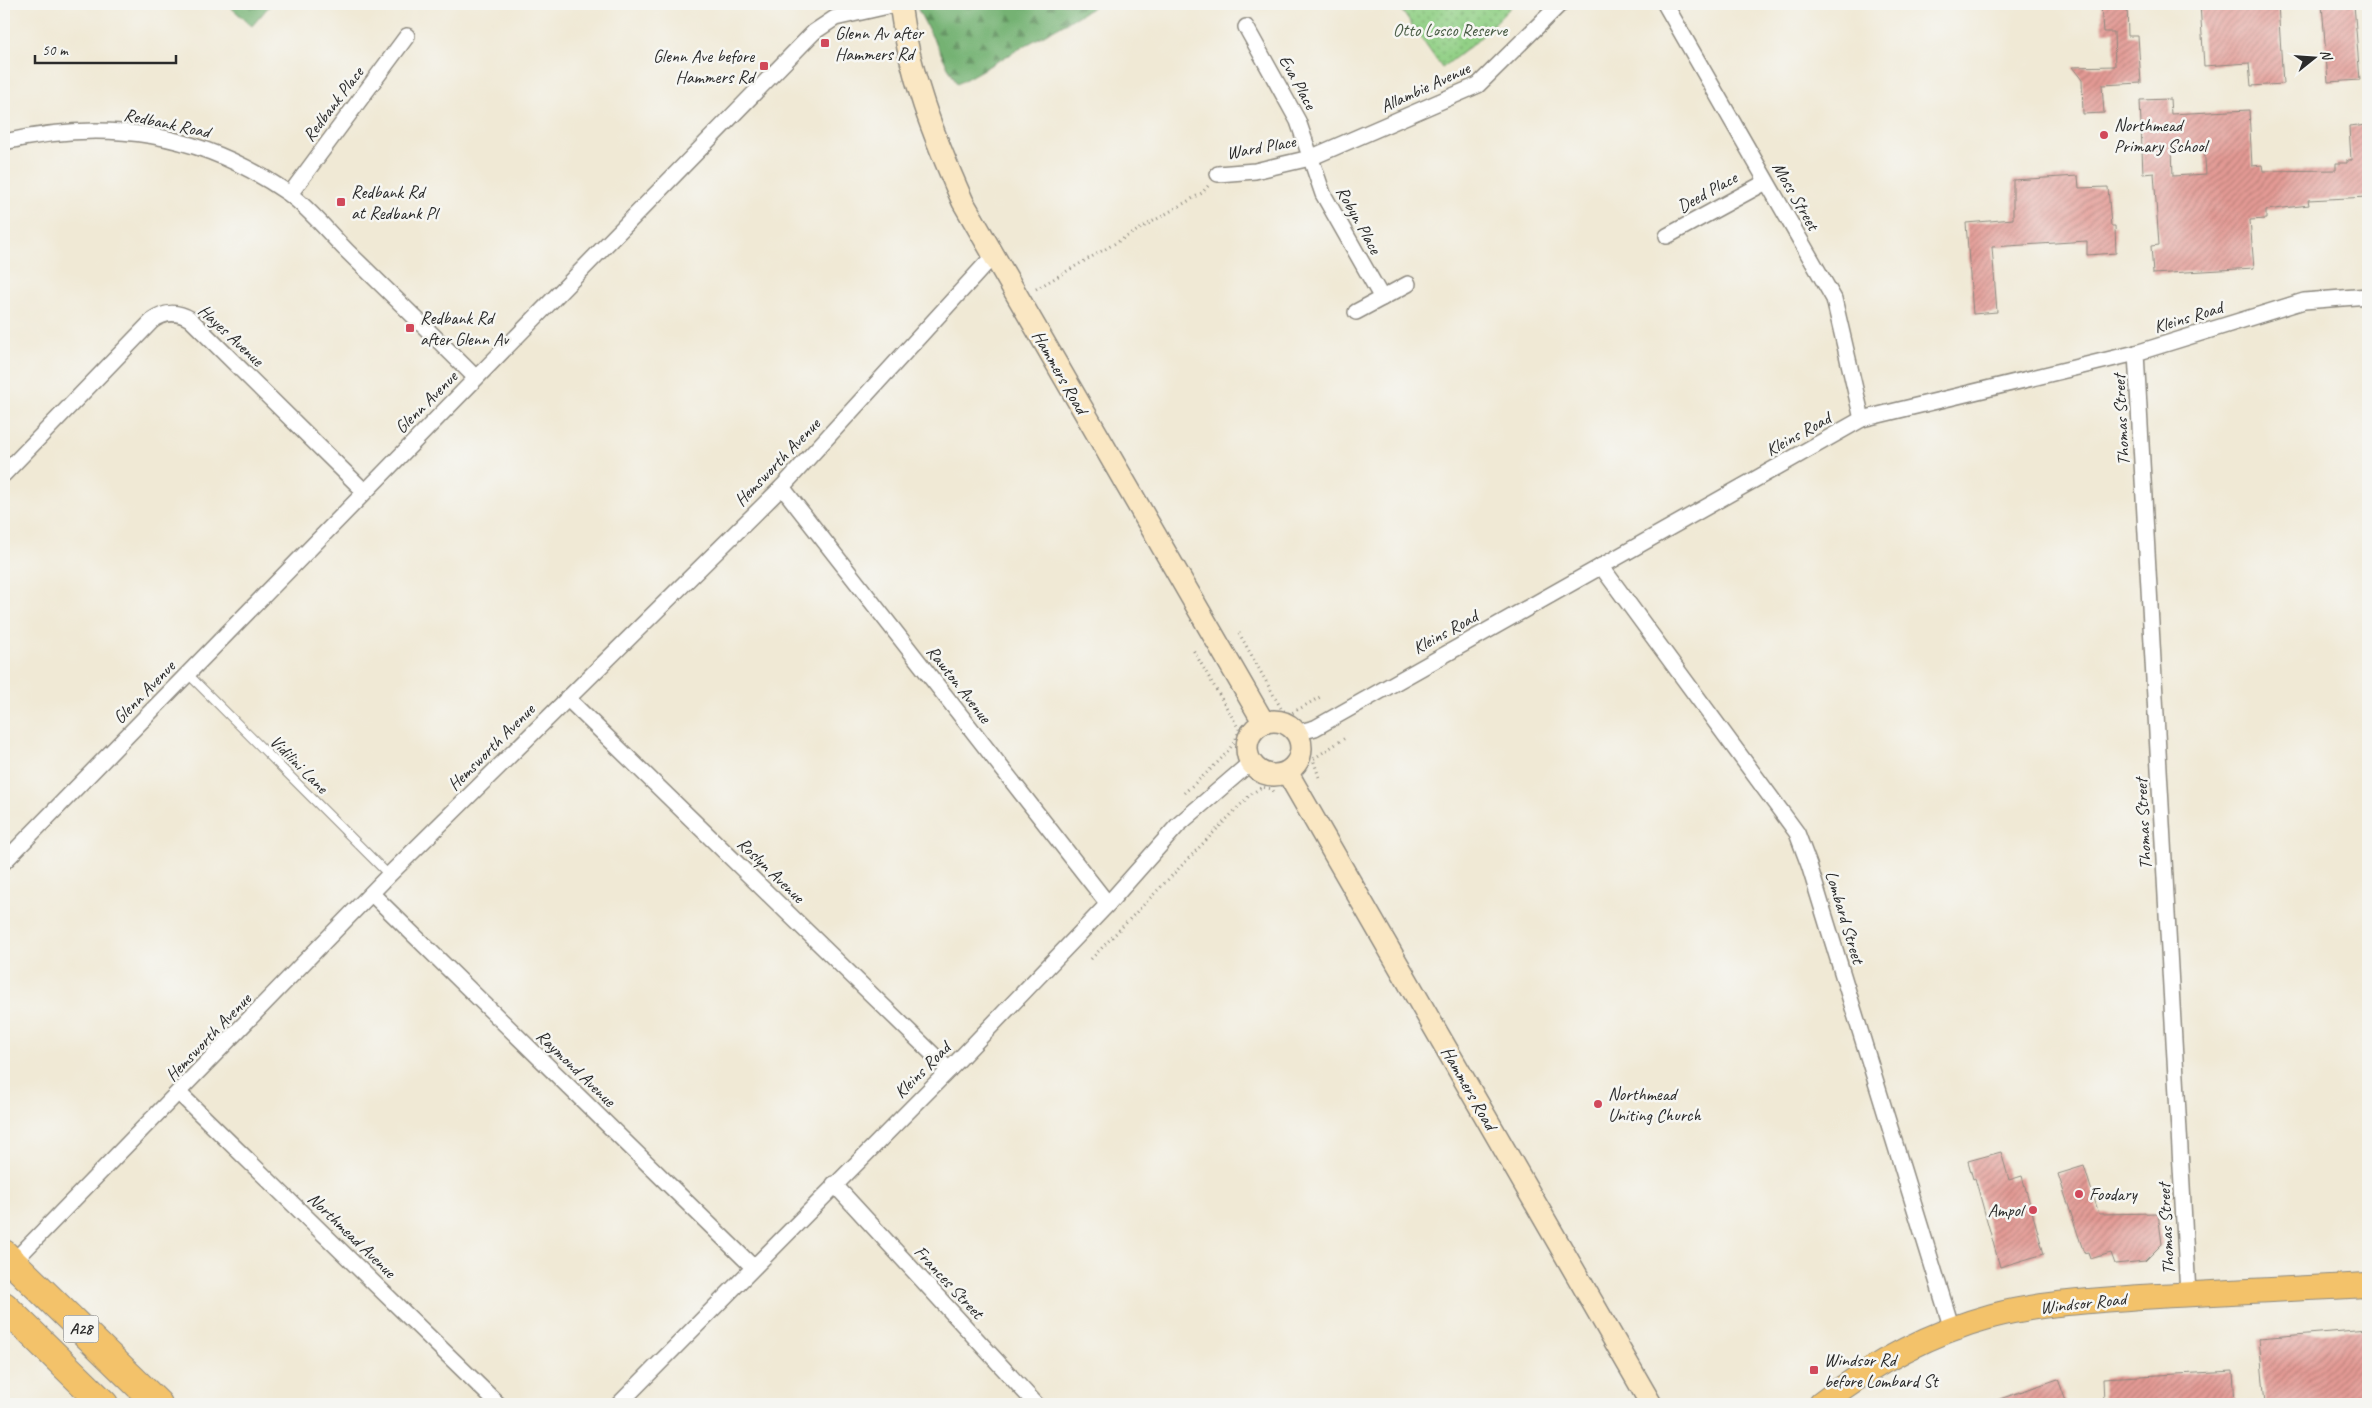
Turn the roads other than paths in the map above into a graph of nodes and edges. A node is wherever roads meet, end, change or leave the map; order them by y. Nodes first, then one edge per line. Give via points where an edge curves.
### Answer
1 (898, 4) edge
2 (1560, 4) edge
3 (1665, 4) edge
4 (1246, 27) dead end
5 (407, 36) dead end
6 (4, 142) edge
7 (1310, 158) junction
8 (1218, 174) road end
9 (1766, 182) junction
10 (290, 194) junction
11 (1667, 236) dead end
12 (993, 256) junction
13 (1408, 284) dead end
14 (2368, 296) edge
15 (1382, 298) junction
16 (1356, 312) dead end
17 (2136, 353) junction
18 (476, 378) junction
19 (1862, 419) junction
20 (4, 474) edge
21 (782, 487) junction
22 (364, 491) junction
23 (1601, 566) junction
24 (188, 674) junction
25 (567, 698) junction
26 (1264, 723) junction
27 (1296, 734) junction
28 (1250, 763) junction
29 (1287, 772) junction
30 (4, 862) edge
31 (389, 875) junction
32 (373, 895) junction
33 (1108, 904) junction
34 (949, 1070) junction
35 (179, 1093) junction
36 (834, 1184) junction
37 (8, 1258) edge
38 (753, 1268) junction
39 (2368, 1285) edge
40 (2188, 1294) junction
41 (4, 1306) edge
42 (1952, 1329) junction
43 (104, 1404) edge
44 (158, 1404) edge
45 (498, 1404) edge
46 (619, 1404) edge
47 (1036, 1404) edge
48 (1651, 1404) edge
49 (1821, 1404) edge

1 - 12 street, Hammers Road via 910,66 928,118 963,202
1 - 18 street, Glenn Avenue via 835,18 814,32
2 - 7 street, Allambie Avenue via 1478,85
3 - 9 street, Moss Street
4 - 7 street, Eva Place via 1298,121
5 - 10 street, Redbank Place
6 - 10 street, Redbank Road via 47,133 92,129 159,136 222,155
7 - 8 street, Ward Place via 1255,171
7 - 15 street, Robyn Place via 1323,194
9 - 11 street, Deed Place
9 - 19 street, Moss Street via 1834,299
10 - 18 street, Redbank Road
12 - 21 street, Hemsworth Avenue
12 - 26 street, Hammers Road
13 - 15 street
14 - 17 street, Kleins Road via 2304,301
15 - 16 street
17 - 19 street, Kleins Road
17 - 40 street, Thomas Street
18 - 22 street, Glenn Avenue
19 - 23 street, Kleins Road
20 - 22 street, Hayes Avenue via 152,321 174,313 190,319
21 - 25 street, Hemsworth Avenue
21 - 33 street, Rawton Avenue
22 - 24 street, Glenn Avenue
23 - 27 street, Kleins Road via 1315,728
23 - 42 street, Lombard Street via 1797,833 1812,872
24 - 30 street, Glenn Avenue
24 - 31 lane, Vidilini Lane
25 - 31 street, Hemsworth Avenue
25 - 34 street, Roslyn Avenue
26 - 27 street via 1278,721 1292,728
26 - 28 street via 1251,732 1248,739
27 - 29 street via 1300,742 1299,759
28 - 29 street via 1271,776
28 - 33 street, Kleins Road via 1178,825
29 - 48 street, Hammers Road
31 - 32 street, Hemsworth Avenue
32 - 35 street, Hemsworth Avenue
32 - 38 street, Raymond Avenue
33 - 34 street, Kleins Road
34 - 36 street, Kleins Road
35 - 37 street, Hemsworth Avenue
35 - 45 street, Northmead Avenue
36 - 38 street, Kleins Road
36 - 47 street, Frances Street
37 - 44 highway, A28
38 - 46 street, Kleins Road
39 - 40 main road, Windsor Road
40 - 42 main road, Windsor Road via 2058,1303 1991,1316
41 - 43 highway, A28
42 - 49 main road, Windsor Road via 1856,1377

